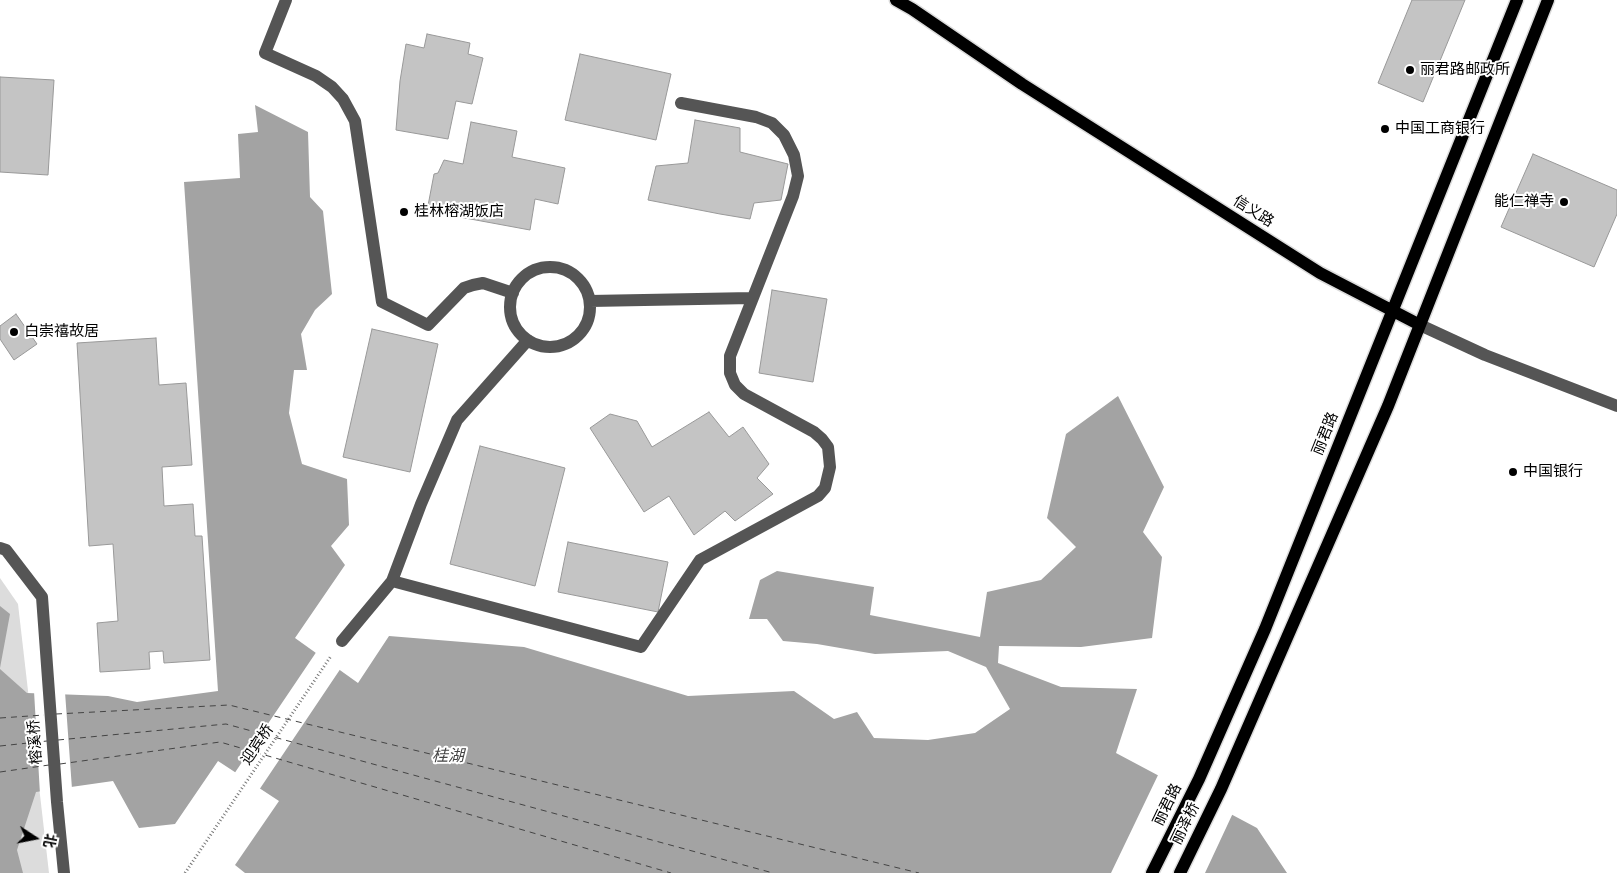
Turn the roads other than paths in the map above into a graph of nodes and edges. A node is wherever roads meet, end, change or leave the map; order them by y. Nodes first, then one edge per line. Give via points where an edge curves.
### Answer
1 (286, 0) edge
2 (896, 0) edge
3 (1517, 0) edge
4 (1548, 0) edge
5 (681, 103) dead end
6 (513, 293) junction
7 (752, 298) junction
8 (590, 302) junction
9 (1392, 311) junction
10 (1420, 325) junction
11 (528, 340) junction
12 (1617, 406) edge
13 (0, 548) edge
14 (392, 581) junction
15 (342, 641) road end
16 (64, 873) edge
17 (1152, 873) edge
18 (1180, 873) edge

1 - 6 street via 265,52 332,87 355,121 382,302 428,325 464,288 483,283
2 - 9 main road, 信义路 via 1312,268
3 - 9 main road, 丽君路
4 - 10 main road
5 - 7 street via 772,123 784,135 794,155 798,176 793,196
6 - 8 street via 519,281 530,272 542,267 556,267 578,278
6 - 11 street via 512,319 518,332
7 - 8 street
7 - 14 street via 730,356 733,381 744,394 822,438 830,457 829,475 818,496 700,560 641,647
8 - 11 street via 585,327 566,344 540,346
9 - 10 main road, 信义路
9 - 17 main road, 丽君路 via 1265,629
10 - 12 street, 信义路 via 1485,356
10 - 18 main road, 丽泽桥 via 1388,406 1221,789
11 - 14 street via 457,420
13 - 16 street, 榕溪桥 via 6,550 42,597
14 - 15 street

